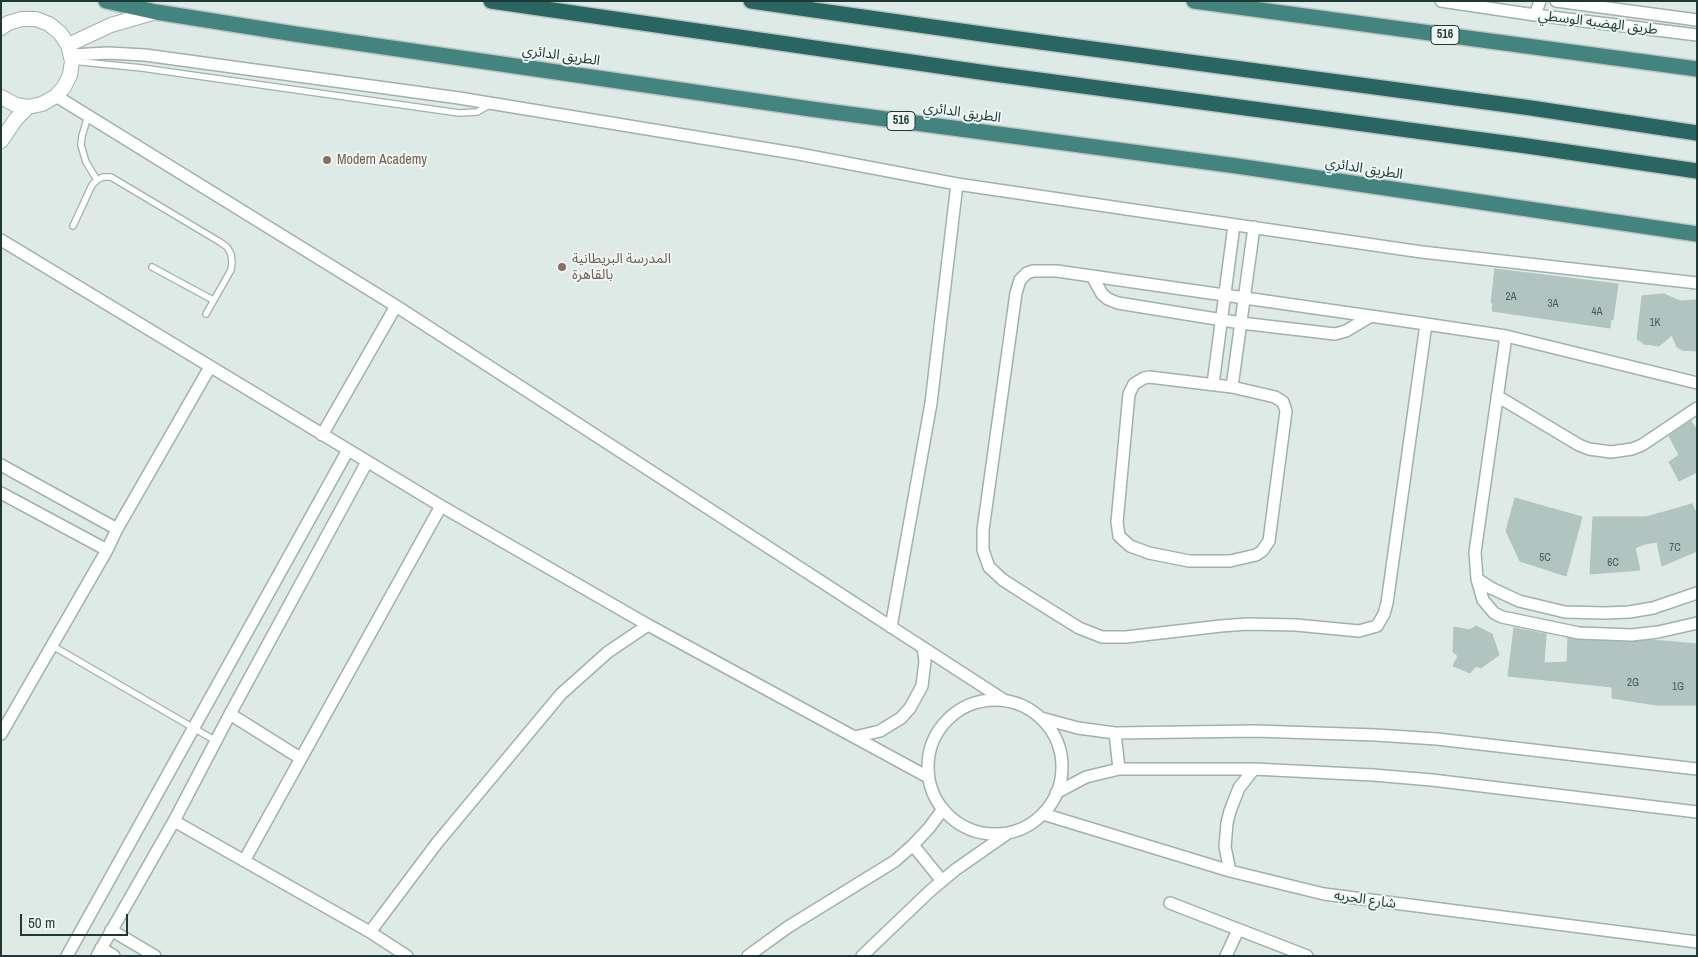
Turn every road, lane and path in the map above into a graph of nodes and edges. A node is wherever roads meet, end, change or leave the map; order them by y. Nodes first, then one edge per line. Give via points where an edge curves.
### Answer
1 (106, 1) edge
2 (490, 1) edge
3 (751, 1) edge
4 (1194, 1) edge
5 (1440, 1) edge
6 (1540, 1) edge
7 (1556, 1) edge
8 (156, 12) junction
9 (1535, 15) junction
10 (1696, 18) edge
11 (1, 28) edge
12 (1697, 35) edge
13 (71, 53) junction
14 (1697, 69) edge
15 (301, 76) junction
16 (375, 86) junction
17 (299, 91) junction
18 (56, 96) junction
19 (1, 97) edge
20 (373, 101) junction
21 (492, 103) junction
22 (28, 107) junction
23 (88, 116) junction
24 (1697, 133) edge
25 (1, 141) edge
26 (1697, 171) edge
27 (97, 180) junction
28 (957, 184) junction
29 (1234, 225) junction
30 (73, 226) dead end
31 (1254, 227) junction
32 (1697, 234) edge
33 (1, 240) edge
34 (152, 266) dead end
35 (1092, 276) junction
36 (1697, 283) edge
37 (1225, 296) junction
38 (1244, 299) junction
39 (214, 300) junction
40 (396, 306) junction
41 (206, 314) dead end
42 (1371, 316) junction
43 (1222, 320) junction
44 (1241, 323) junction
45 (1426, 324) junction
46 (1506, 336) junction
47 (210, 367) junction
48 (1697, 383) edge
49 (1213, 384) junction
50 (1232, 387) junction
51 (1497, 396) junction
52 (1697, 408) edge
53 (322, 436) junction
54 (348, 450) junction
55 (367, 462) junction
56 (1, 465) edge
57 (1, 493) edge
58 (441, 506) junction
59 (117, 529) junction
60 (107, 550) junction
61 (1477, 579) junction
62 (1697, 593) edge
63 (1581, 612) junction
64 (1697, 623) edge
65 (648, 625) junction
66 (891, 627) junction
67 (1579, 633) junction
68 (52, 645) junction
69 (923, 648) junction
70 (1004, 700) junction
71 (230, 714) junction
72 (1041, 718) junction
73 (193, 728) junction
74 (1115, 732) junction
75 (1, 734) edge
76 (854, 737) junction
77 (216, 741) junction
78 (300, 758) junction
79 (1119, 769) junction
80 (1254, 769) junction
81 (1697, 769) edge
82 (928, 777) junction
83 (1056, 793) junction
84 (943, 809) junction
85 (1697, 812) edge
86 (1042, 814) junction
87 (174, 821) junction
88 (1010, 832) junction
89 (913, 845) junction
90 (244, 861) junction
91 (1230, 871) junction
92 (942, 881) junction
93 (1170, 903) dead end
94 (112, 930) junction
95 (1238, 930) junction
96 (370, 932) junction
97 (1697, 942) edge
98 (99, 952) edge
99 (67, 956) edge
100 (114, 956) edge
101 (155, 956) edge
102 (407, 956) edge
103 (748, 956) edge
104 (862, 956) edge
105 (1226, 956) edge
106 (1307, 956) edge

1 - 8 highway, الطريق الدائري / 516
2 - 26 highway
3 - 24 highway
4 - 14 highway, 516
5 - 9 street, طريق الهضبه الوسطي
6 - 9 street
7 - 10 street, طريق الهضبه الوسطي
8 - 13 street via 112,25
8 - 32 highway, الطريق الدائري / 516 via 304,36 1237,166
9 - 12 street, طريق الهضبه الوسطي
11 - 13 street via 22,19 36,19 60,33
13 - 15 street via 127,53
13 - 17 lane via 142,68
13 - 18 street via 70,75
15 - 16 street
15 - 17 lane
16 - 20 lane
16 - 21 street
17 - 20 lane
18 - 22 street
18 - 23 street
19 - 22 street
20 - 21 lane via 470,113
21 - 28 street
22 - 25 street
23 - 27 lane via 81,145 86,162
23 - 40 street
27 - 30 lane
27 - 39 lane via 111,177 117,180 226,247 231,254 231,270
28 - 29 street
28 - 66 street via 931,403
29 - 31 street
29 - 37 street
31 - 36 street via 1422,252
31 - 38 street
33 - 47 street
34 - 39 lane
35 - 37 street
35 - 43 street via 1102,294 1118,303
35 - 45 street via 1040,270 1020,280 982,543 989,567 1003,580 1079,628 1102,636 1126,637 1247,624 1359,631 1378,626 1387,603
37 - 38 street
37 - 43 street
38 - 42 street
38 - 44 street
39 - 41 lane
40 - 53 street
40 - 66 street
42 - 44 street via 1335,334
42 - 45 street
43 - 44 street
43 - 49 street
44 - 50 street
45 - 46 street
46 - 48 street
46 - 51 street
47 - 53 street
47 - 59 street
49 - 50 street
49 - 50 street via 1149,377 1138,380 1131,389 1117,522 1119,536 1130,546 1169,558 1210,562 1250,558 1266,546 1285,406 1276,397
51 - 52 street via 1579,445 1611,452 1642,445
51 - 61 street via 1475,552
53 - 54 street
54 - 55 street
54 - 73 street
55 - 58 street
55 - 71 street
56 - 59 street
57 - 60 street
58 - 65 street
58 - 78 street
59 - 60 street
60 - 68 street
61 - 63 street via 1519,601
61 - 67 street via 1483,600 1494,613
62 - 63 street via 1637,610
63 - 67 street
64 - 67 street via 1632,635
65 - 76 street
65 - 96 street via 608,652 561,694 437,843
66 - 69 street
68 - 73 lane
68 - 75 street
69 - 70 street
69 - 76 street via 922,686 910,708 880,731
70 - 72 street via 1018,704
70 - 82 street via 983,701 964,708 947,720 935,736 928,756
71 - 77 street
71 - 78 street
72 - 74 street via 1078,728
72 - 83 street via 1054,734 1061,754 1062,774
73 - 77 lane
73 - 99 street
74 - 79 street
74 - 81 street via 1255,731 1376,735
76 - 82 street
77 - 87 street
78 - 90 street
79 - 80 street
79 - 83 street via 1086,777
80 - 85 street via 1432,780
80 - 91 street via 1239,788 1227,823 1225,847
82 - 84 street
83 - 86 street
84 - 88 street via 957,822 974,830 992,834
84 - 89 street
86 - 88 street via 1028,825
86 - 91 street, شارع الحريه
87 - 90 street
87 - 94 street
88 - 92 street
89 - 92 street
89 - 103 street via 875,874
90 - 96 street
91 - 97 street, شارع الحريه via 1355,899
92 - 104 street
93 - 95 street
94 - 98 street
94 - 101 street
95 - 105 street
95 - 106 street
96 - 102 street
98 - 100 street

